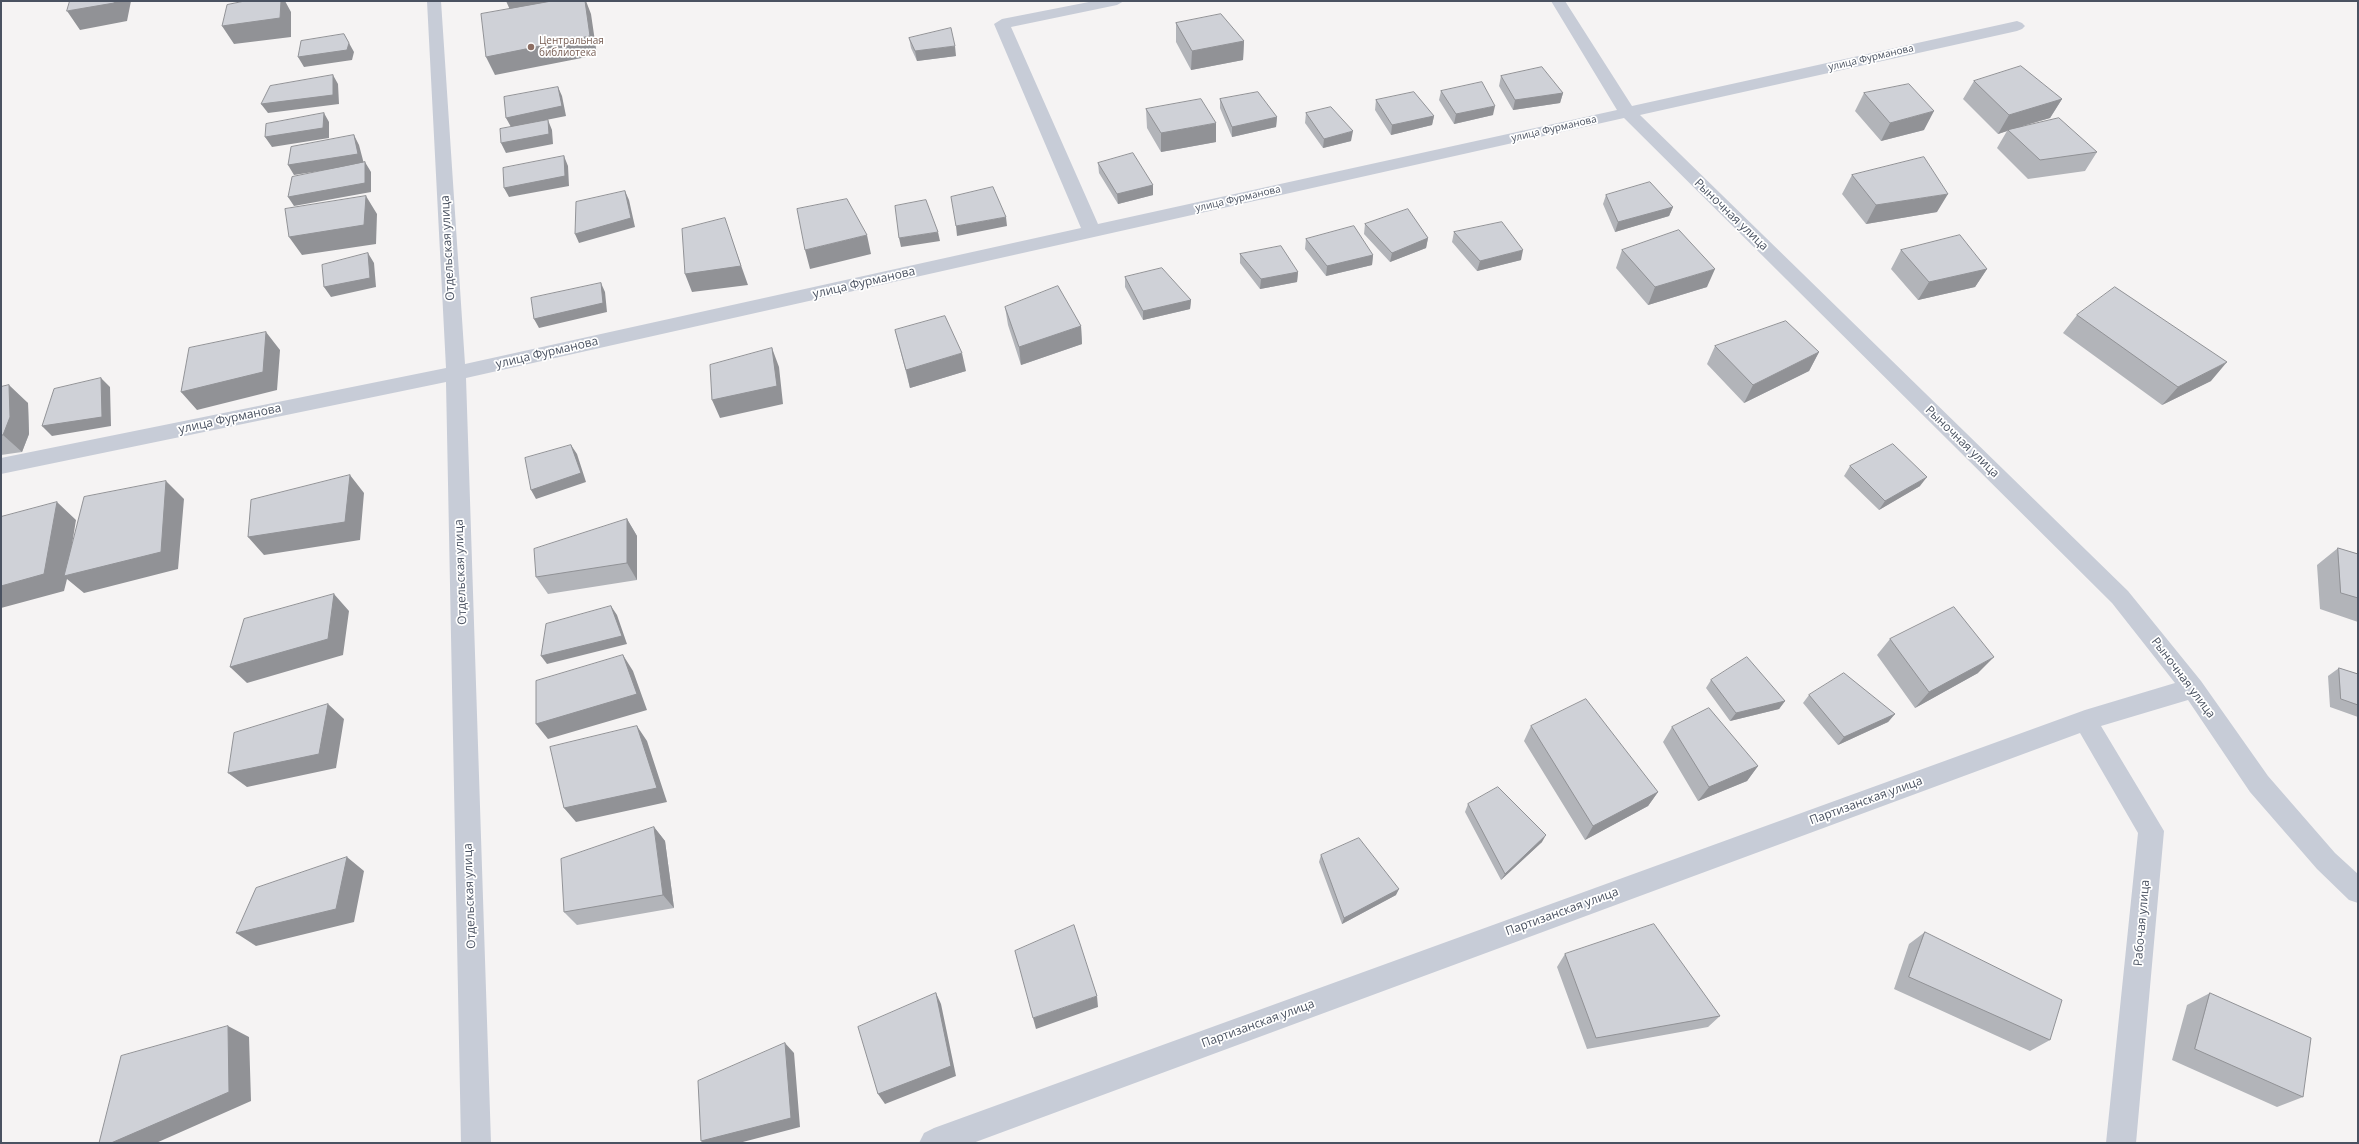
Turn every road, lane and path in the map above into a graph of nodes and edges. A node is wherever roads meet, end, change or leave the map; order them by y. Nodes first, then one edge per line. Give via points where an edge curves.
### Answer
1 (434, 1) edge
2 (1117, 1) edge
3 (1558, 1) edge
4 (2017, 26) dead end
5 (1627, 112) junction
6 (1092, 232) junction
7 (456, 373) junction
8 (1, 466) edge
9 (2193, 688) junction
10 (2085, 720) junction
11 (2358, 891) edge
12 (476, 1143) edge
13 (934, 1143) edge
14 (2121, 1143) edge

1 - 7 street, Отдельская улица
2 - 6 street via 1002,24
3 - 5 street, Рыночная улица
4 - 5 street, улица Фурманова
5 - 6 street, улица Фурманова
5 - 9 street, Рыночная улица via 2120,597
6 - 7 street, улица Фурманова
7 - 8 street, улица Фурманова
7 - 12 street, Отдельская улица
9 - 10 street, Партизанская улица
9 - 11 street, Рыночная улица via 2259,784 2326,861
10 - 13 street, Партизанская улица
10 - 14 street, Рабочая улица via 2151,831

